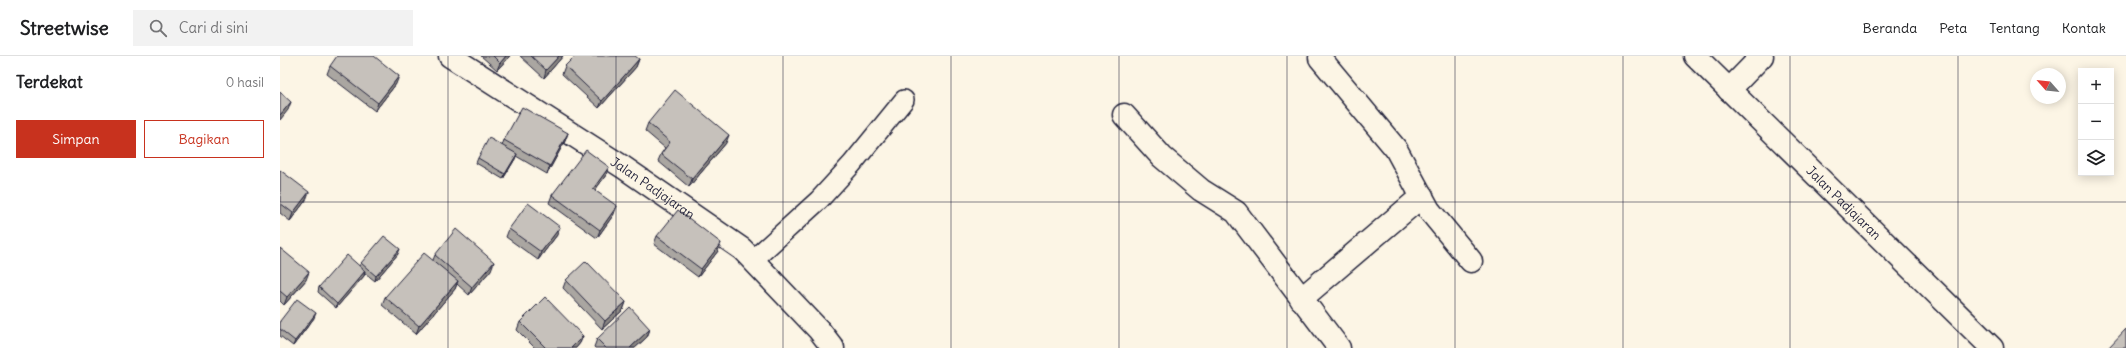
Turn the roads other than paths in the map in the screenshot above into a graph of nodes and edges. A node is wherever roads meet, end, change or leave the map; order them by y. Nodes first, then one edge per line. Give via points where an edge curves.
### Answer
1 (450, 56) edge
2 (1696, 56) edge
3 (1762, 56) edge
4 (1320, 57) edge
5 (1729, 90) junction
6 (904, 100) dead end
7 (1124, 115) dead end
8 (1422, 196) junction
9 (753, 260) junction
10 (1471, 261) dead end
11 (1302, 299) junction
12 (833, 348) edge
13 (1339, 348) edge
14 (1992, 348) edge

1 - 9 street, Jalan Padjajaran via 623,167 742,249
2 - 5 street, Jalan Padjajaran
3 - 5 street
4 - 8 street via 1396,148
5 - 14 street, Jalan Padjajaran
6 - 9 lane via 819,200
7 - 11 street via 1162,157 1201,190 1236,212
8 - 10 street via 1429,210
8 - 11 street
9 - 12 street, Jalan Padjajaran
11 - 13 street

